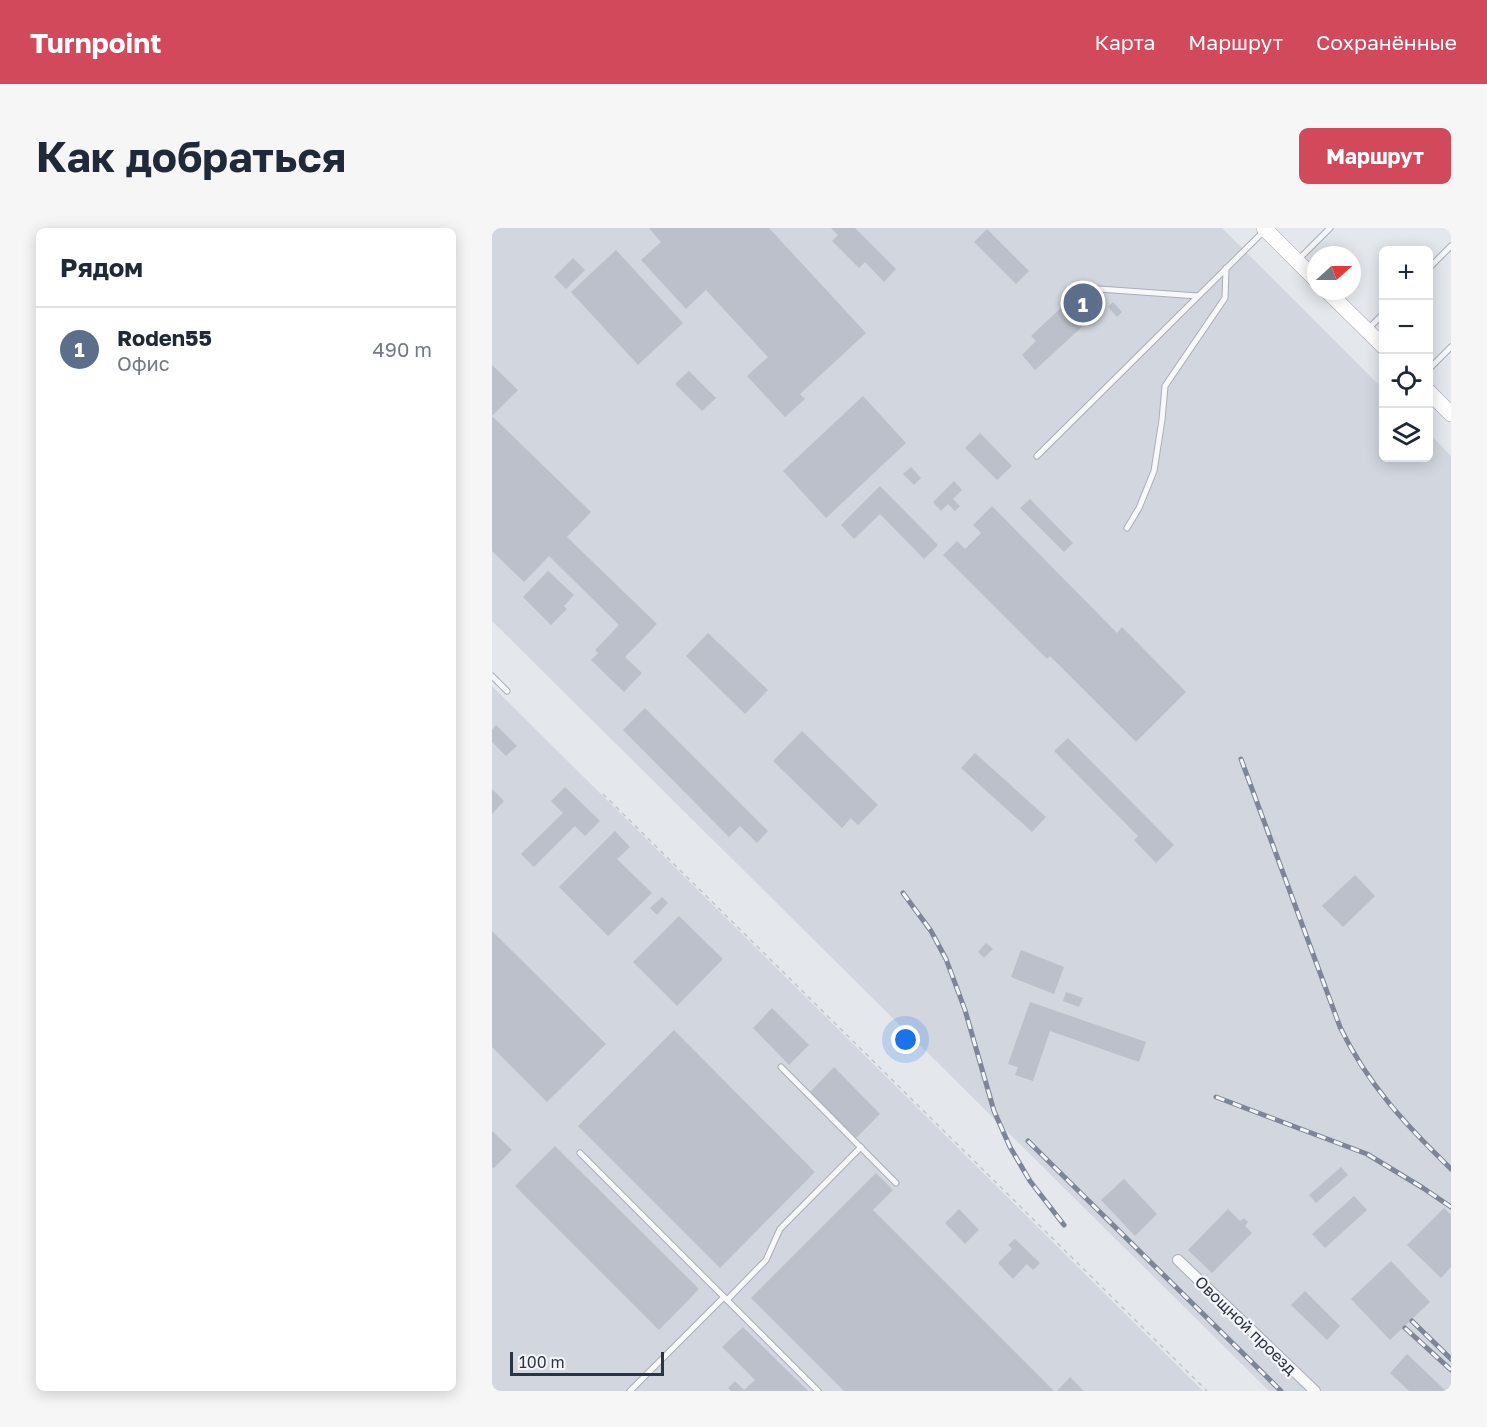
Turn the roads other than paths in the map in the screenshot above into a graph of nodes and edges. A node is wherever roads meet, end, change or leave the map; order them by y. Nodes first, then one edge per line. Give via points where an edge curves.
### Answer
1 (1330, 228) edge
2 (1264, 229) edge
3 (1451, 246) edge
4 (1297, 261) junction
5 (1433, 264) edge
6 (1226, 268) junction
7 (1307, 271) edge
8 (1099, 289) dead end
9 (1198, 296) junction
10 (1336, 300) edge
11 (1379, 317) edge
12 (1367, 330) junction
13 (1379, 343) edge
14 (1451, 347) edge
15 (1433, 365) edge
16 (1433, 396) edge
17 (1451, 414) edge
18 (1037, 456) dead end
19 (1127, 528) dead end
20 (492, 676) edge
21 (507, 691) dead end
22 (781, 1067) dead end
23 (861, 1147) junction
24 (580, 1153) dead end
25 (896, 1183) dead end
26 (1178, 1260) dead end
27 (725, 1298) junction
28 (630, 1391) edge
29 (818, 1391) edge
30 (1315, 1391) edge

1 - 4 lane
2 - 4 main road
2 - 6 lane
3 - 5 lane
4 - 7 main road
6 - 9 lane
6 - 19 lane via 1225,298 1165,386 1154,471
8 - 9 lane
9 - 18 lane
10 - 12 main road
11 - 12 lane
12 - 13 main road
14 - 15 lane
16 - 17 main road
20 - 21 lane
22 - 23 lane
23 - 25 lane
23 - 27 lane via 780,1229 766,1260
24 - 27 lane
26 - 30 street, Овощной проезд
27 - 28 lane
27 - 29 lane

